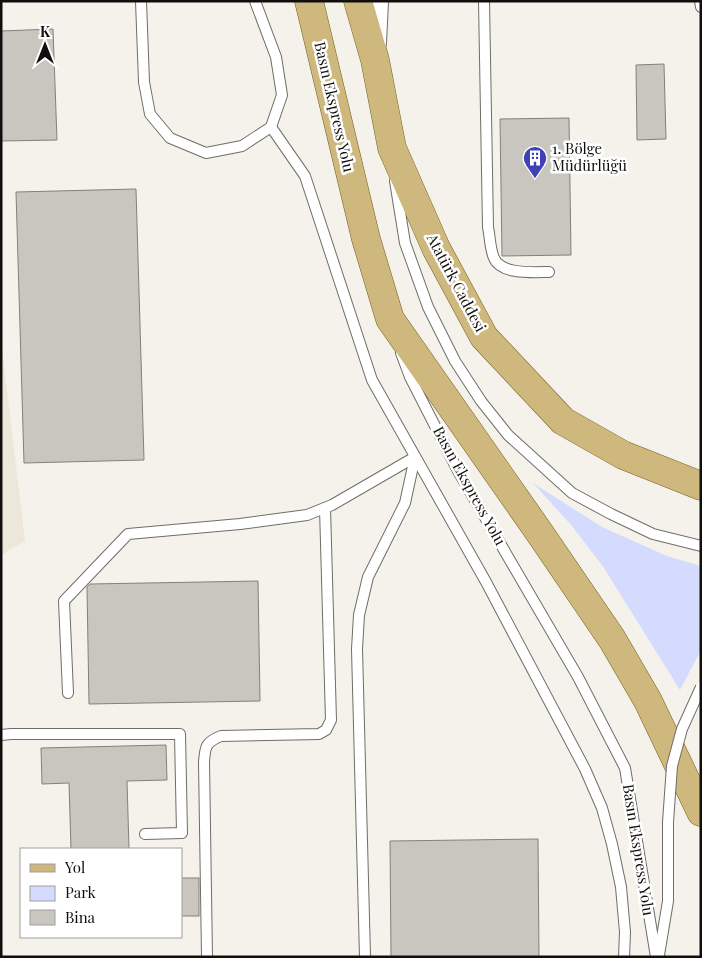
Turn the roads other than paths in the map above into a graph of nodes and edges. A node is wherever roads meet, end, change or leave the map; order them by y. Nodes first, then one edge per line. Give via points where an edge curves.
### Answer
1 (141, 1) edge
2 (254, 1) edge
3 (309, 1) edge
4 (358, 1) edge
5 (378, 1) edge
6 (484, 1) edge
7 (700, 1) edge
8 (701, 7) edge
9 (375, 60) junction
10 (271, 127) junction
11 (392, 148) junction
12 (549, 272) dead end
13 (390, 319) junction
14 (415, 457) junction
15 (701, 486) edge
16 (325, 508) junction
17 (701, 546) edge
18 (701, 686) edge
19 (68, 693) dead end
20 (1, 735) edge
21 (701, 812) edge
22 (145, 834) dead end
23 (207, 957) edge
24 (365, 957) edge
25 (624, 957) edge
26 (657, 957) edge

1 - 10 lane via 144,82 150,114 170,138 206,153 242,146
2 - 10 lane via 276,56 282,95
3 - 13 main road, Basın Ekspress Yolu via 366,240
4 - 9 main road
5 - 9 street
6 - 12 lane via 491,248 495,261 505,268 521,272
7 - 8 lane
9 - 11 main road, Atatürk Caddesi
10 - 14 lane via 305,176 372,380
11 - 15 main road, Atatürk Caddesi via 436,248 491,344 563,421 623,456
11 - 17 lane via 408,252 428,307 481,401 508,435 572,493 653,534
13 - 21 main road via 612,639 648,701
13 - 26 lane, Basın Ekspress Yolu via 410,377 458,472 578,677 625,768
14 - 16 lane
14 - 24 lane via 405,503 368,577 359,615 357,658
14 - 25 lane via 486,582 602,808 621,887
16 - 19 lane via 307,515 240,524 128,534 64,601
16 - 23 lane via 331,720 326,730 319,734 221,736 210,740 205,749
18 - 26 lane, bridge via 682,729 672,766 668,901
20 - 22 lane via 180,734 182,833

